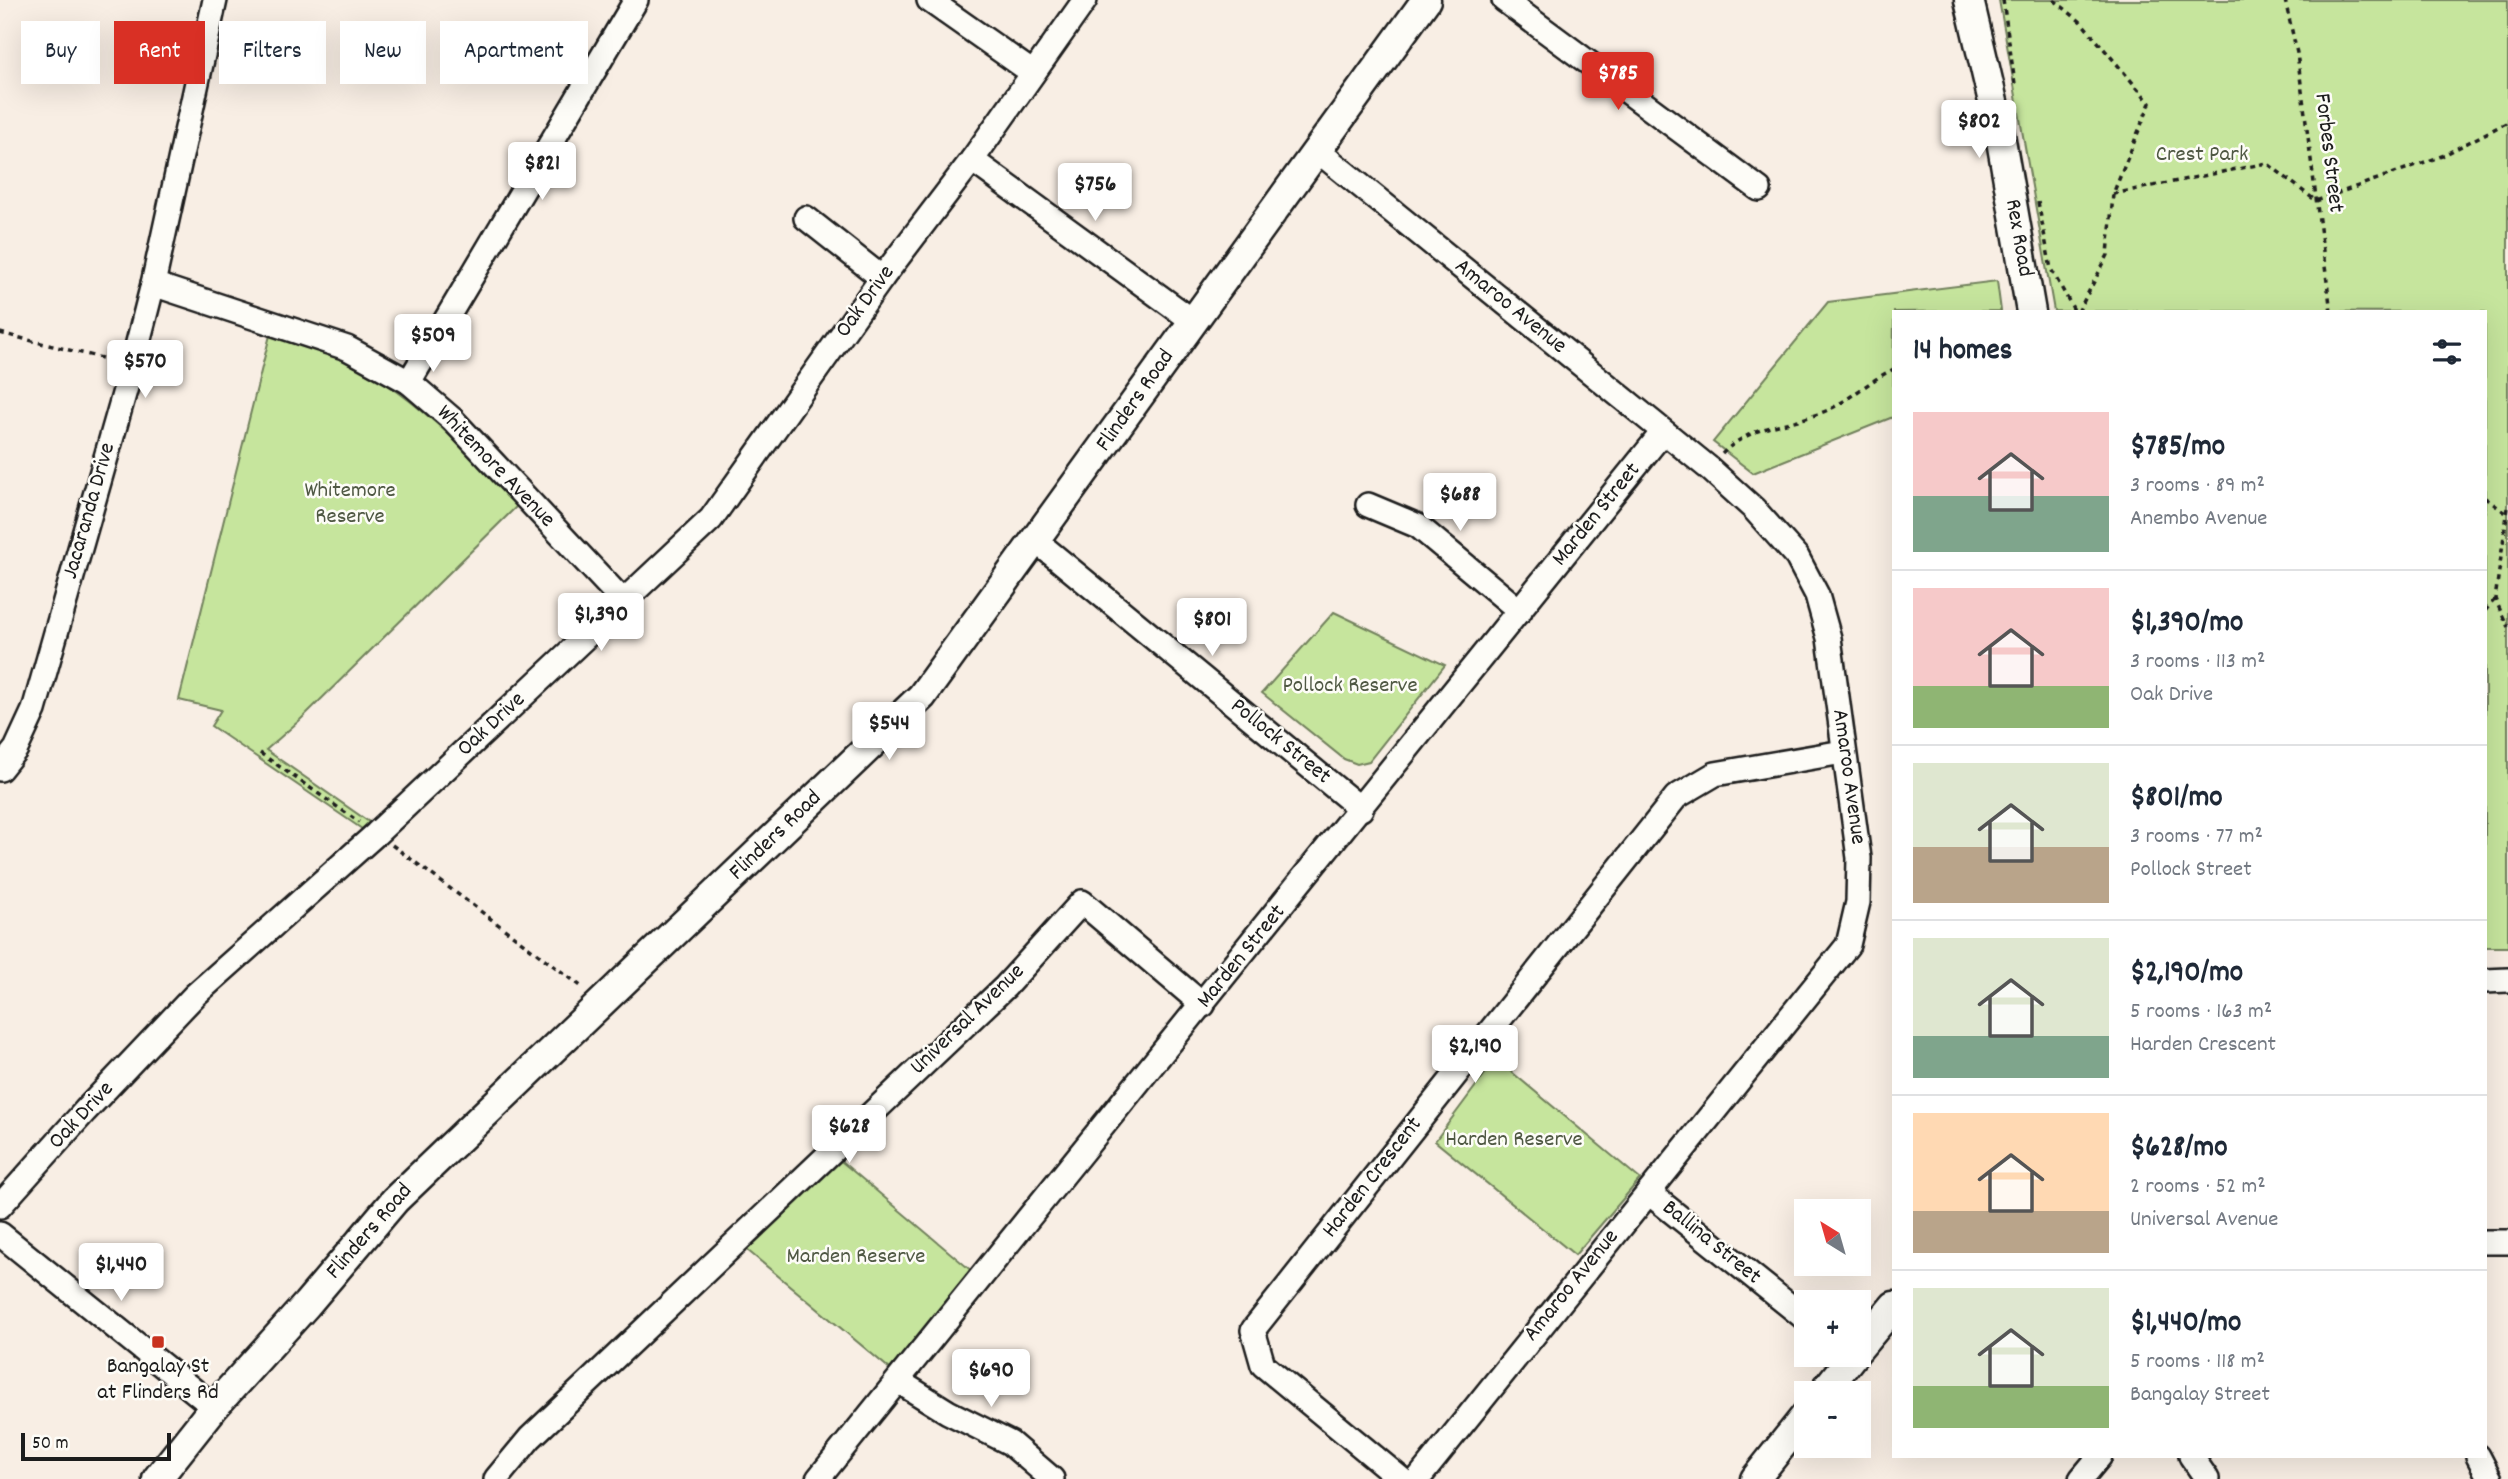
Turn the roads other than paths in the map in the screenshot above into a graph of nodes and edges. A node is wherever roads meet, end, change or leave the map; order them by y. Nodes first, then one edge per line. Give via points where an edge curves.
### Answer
1 (215, 0) edge
2 (636, 0) edge
3 (929, 0) edge
4 (1085, 0) edge
5 (1426, 0) edge
6 (1504, 0) edge
7 (1969, 0) edge
8 (1033, 73) junction
9 (1318, 151) junction
10 (972, 160) junction
11 (1759, 189) dead end
12 (806, 218) dead end
13 (882, 278) junction
14 (153, 284) junction
15 (2031, 310) edge
16 (1192, 321) junction
17 (409, 382) junction
18 (1663, 432) junction
19 (1368, 505) dead end
20 (1036, 541) junction
21 (623, 601) junction
22 (1520, 611) junction
23 (1843, 752) junction
24 (0, 769) edge
25 (1361, 809) junction
26 (2508, 980) edge
27 (2487, 981) edge
28 (1203, 1005) junction
29 (1649, 1193) junction
30 (0, 1206) edge
31 (0, 1234) edge
32 (2487, 1242) edge
33 (2508, 1242) edge
34 (1892, 1308) edge
35 (1794, 1309) edge
36 (1871, 1334) edge
37 (1844, 1367) edge
38 (898, 1381) junction
39 (1833, 1381) edge
40 (215, 1407) junction
41 (1794, 1430) edge
42 (2098, 1458) edge
43 (2192, 1458) edge
44 (2479, 1458) edge
45 (157, 1479) edge
46 (496, 1479) edge
47 (818, 1479) edge
48 (1052, 1479) edge
49 (1401, 1479) edge
50 (1418, 1479) edge
51 (1755, 1479) edge
52 (2081, 1479) edge
53 (2207, 1479) edge
54 (2490, 1479) edge

1 - 14 street, Jacaranda Drive
2 - 17 street
3 - 8 street
4 - 8 street, Oak Drive
5 - 9 street, Flinders Road
6 - 11 street
7 - 15 street, Rex Road via 1998,124
8 - 10 street, Oak Drive
9 - 16 street, Flinders Road
9 - 18 street, Amaroo Avenue
10 - 13 street, Oak Drive
10 - 16 street
12 - 13 street
13 - 21 street, Oak Drive via 711,519
14 - 17 street, Whitemore Avenue via 347,348
14 - 24 street, Jacaranda Drive via 33,710 16,749
16 - 20 street, Flinders Road
17 - 21 street, Whitemore Avenue via 470,437
18 - 22 street, Marden Street
18 - 23 street, Amaroo Avenue via 1754,509 1797,557 1818,595 1829,638
19 - 22 street via 1418,526
20 - 25 street, Pollock Street
20 - 40 street, Flinders Road via 922,696 394,1200
21 - 30 street, Oak Drive via 376,834 195,995
22 - 25 street, Marden Street
23 - 29 street, Amaroo Avenue via 1859,858 1858,902 1848,945
23 - 49 street, Harden Crescent via 1715,774 1676,797 1253,1330 1264,1365
25 - 28 street, Marden Street
26 - 27 street
28 - 38 street, Marden Street
28 - 46 street, Universal Avenue via 1082,902 1006,987 530,1438
29 - 35 street, Ballina Street
29 - 50 street, Amaroo Avenue
31 - 40 street
32 - 33 street
34 - 36 street
37 - 39 street
38 - 47 street, Marden Street
38 - 48 street via 1010,1443
40 - 45 street, Flinders Road
41 - 51 street
42 - 52 street
43 - 53 street
44 - 54 street

